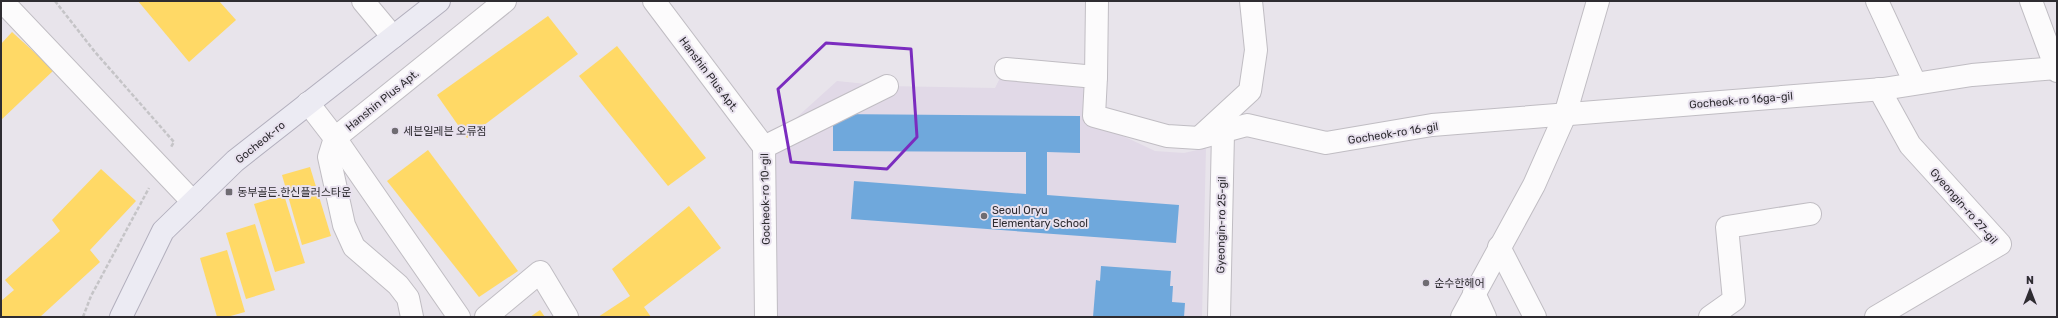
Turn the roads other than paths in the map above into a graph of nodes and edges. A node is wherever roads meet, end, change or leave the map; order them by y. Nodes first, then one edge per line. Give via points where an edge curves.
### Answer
1 (2, 1) edge
2 (364, 1) edge
3 (439, 1) edge
4 (505, 1) edge
5 (654, 1) edge
6 (1097, 1) edge
7 (1251, 1) edge
8 (1598, 1) edge
9 (1877, 1) edge
10 (2031, 1) edge
11 (393, 37) junction
12 (1006, 69) dead end
13 (2057, 69) edge
14 (1096, 77) junction
15 (1915, 83) junction
16 (888, 86) dead end
17 (1879, 89) junction
18 (308, 103) junction
19 (1566, 115) junction
20 (1223, 133) junction
21 (335, 138) junction
22 (1199, 138) junction
23 (764, 147) junction
24 (193, 202) junction
25 (1810, 214) dead end
26 (1499, 247) junction
27 (1474, 293) junction
28 (121, 317) edge
29 (412, 317) edge
30 (459, 317) edge
31 (486, 317) edge
32 (567, 317) edge
33 (766, 317) edge
34 (1219, 317) edge
35 (1462, 317) edge
36 (1485, 317) edge
37 (1535, 317) edge
38 (1710, 317) edge
39 (1876, 317) edge

1 - 24 street
2 - 11 street
3 - 11 main road, Gocheok-ro
4 - 21 street, Hanshin Plus Apt.
5 - 23 street, Hanshin Plus Apt.
6 - 14 street
7 - 22 street via 1256,50 1250,91
8 - 19 street
9 - 15 street
10 - 13 street
11 - 18 main road, Gocheok-ro
12 - 14 street
13 - 15 street, Gocheok-ro 16ga-gil via 1972,75
14 - 22 street, Gocheok-ro 16-gil via 1094,116 1167,136
15 - 17 street, Gocheok-ro 16ga-gil
16 - 23 street, Gocheok-ro 10-gil
17 - 19 street, Gocheok-ro 16ga-gil
17 - 39 street, Gyeongin-ro 27-gil via 1910,145 2000,244
18 - 21 street
18 - 24 main road, Gocheok-ro via 235,161
19 - 20 street, Gocheok-ro 16-gil via 1432,126 1326,143 1247,126
19 - 26 street via 1534,185
20 - 22 street, Gocheok-ro 16-gil
20 - 34 street, Gyeongin-ro 25-gil
21 - 29 street via 329,157 344,225 354,247 408,298
21 - 30 street, Hanshin Plus Apt.
23 - 33 street, Gocheok-ro 10-gil
24 - 28 main road, Gocheok-ro via 163,231
25 - 38 street via 1727,227 1734,300
26 - 27 street
26 - 37 street
27 - 35 street
27 - 36 street
31 - 32 street via 540,272

